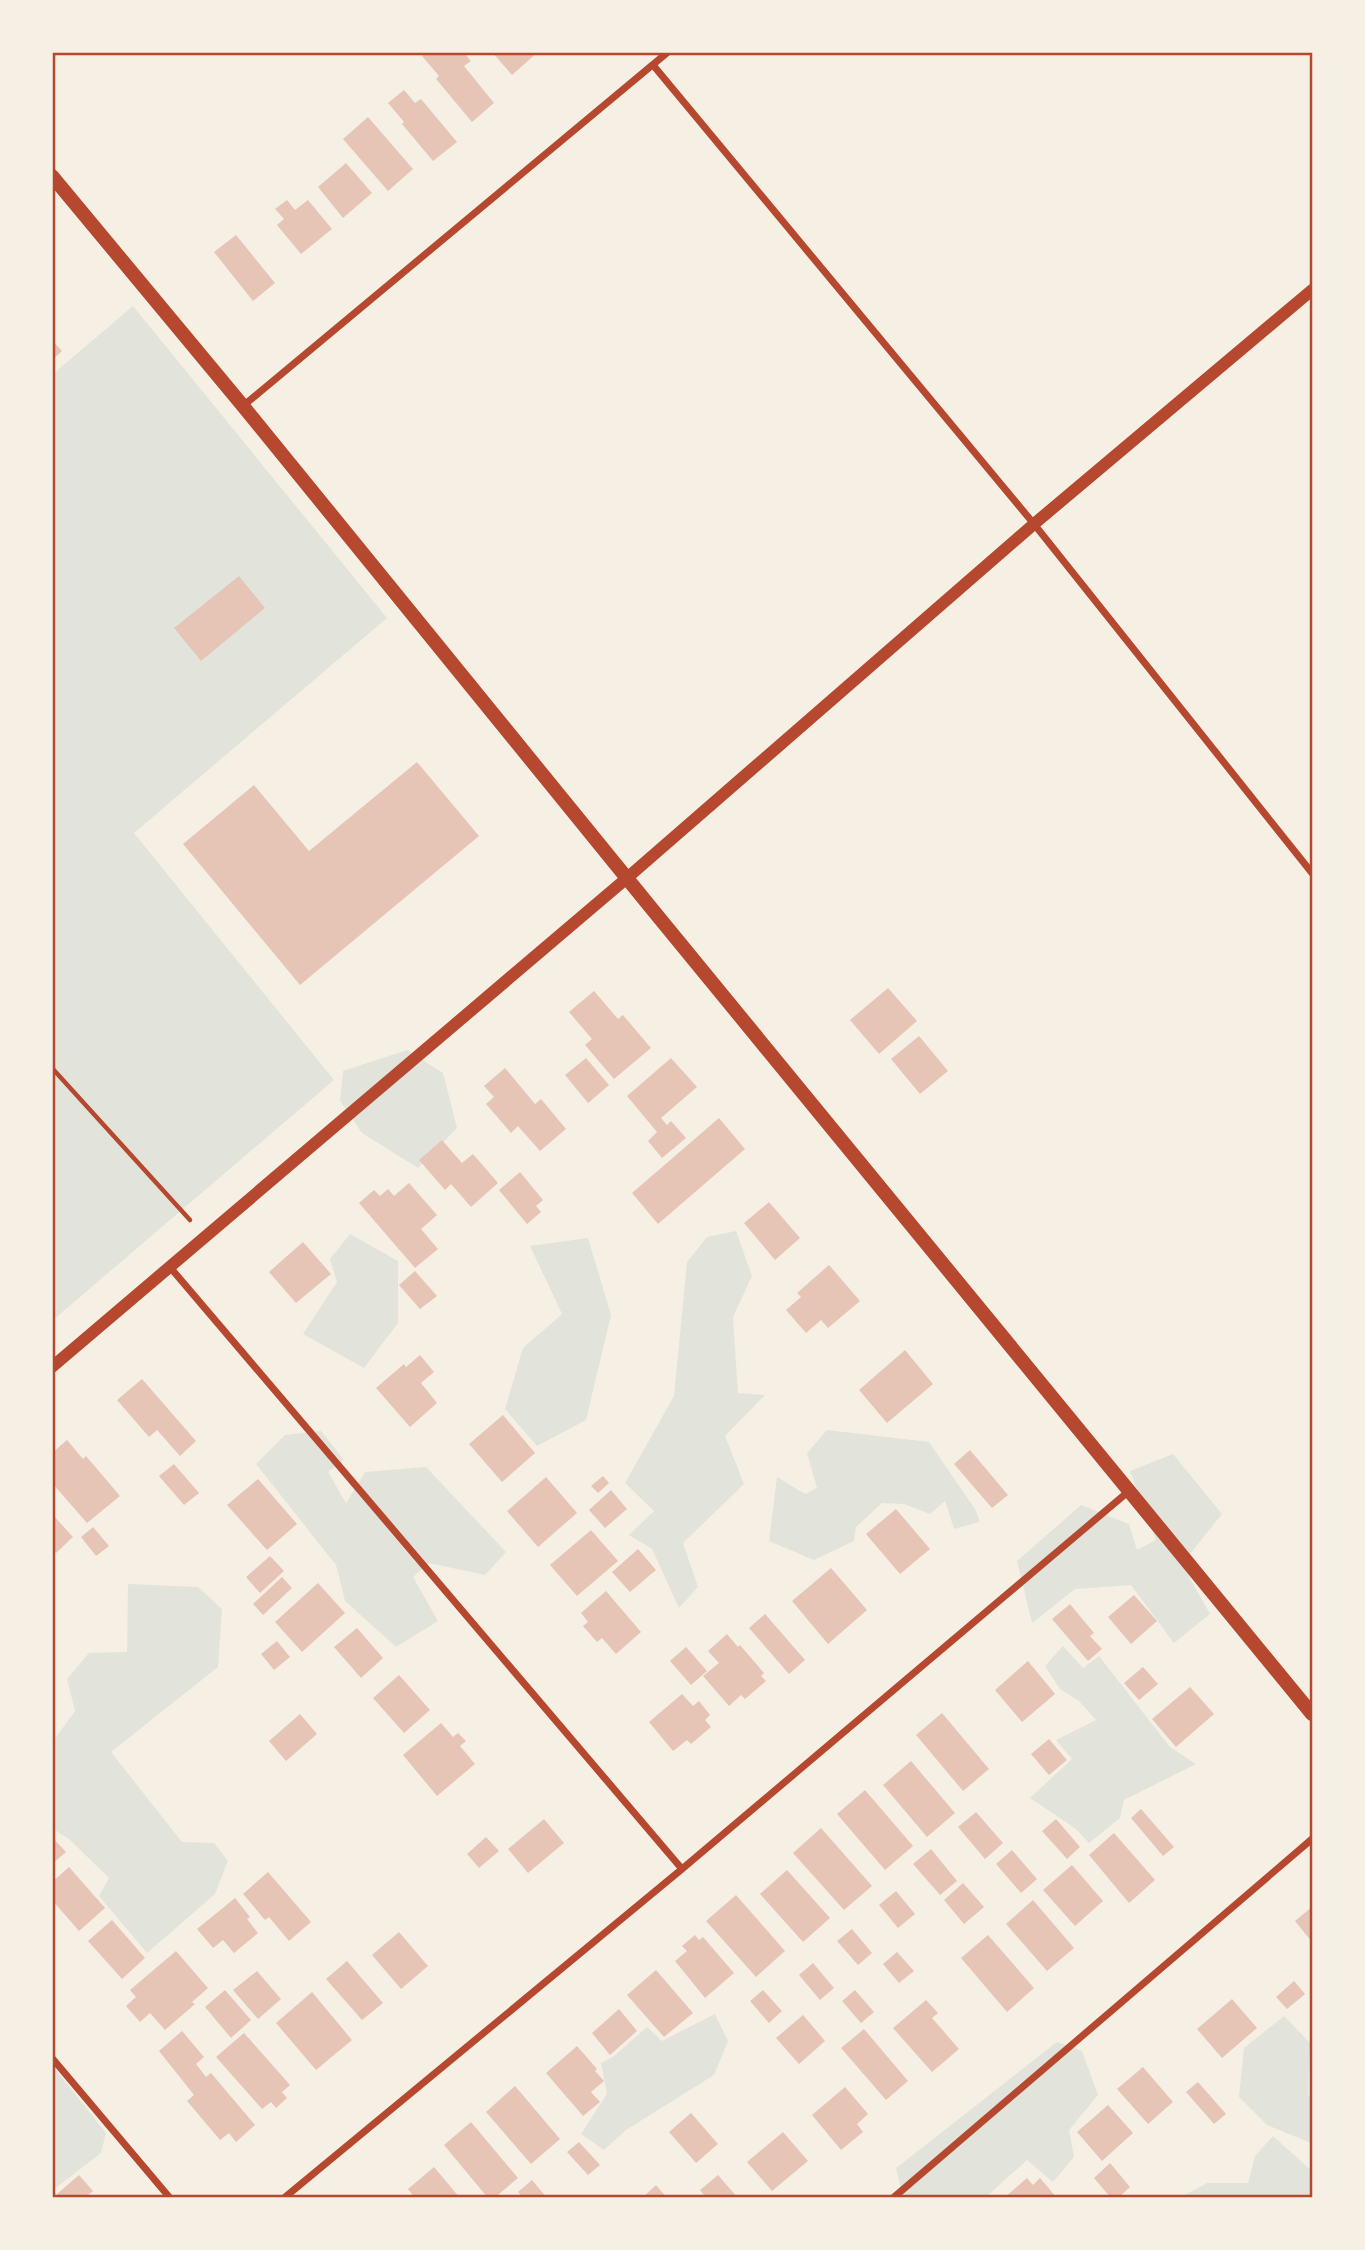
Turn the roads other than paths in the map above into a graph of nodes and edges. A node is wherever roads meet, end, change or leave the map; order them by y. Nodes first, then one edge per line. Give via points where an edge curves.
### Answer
1 (668, 52) edge
2 (653, 65) junction
3 (52, 176) edge
4 (1312, 290) edge
5 (243, 406) junction
6 (1034, 524) junction
7 (1312, 873) edge
8 (627, 878) junction
9 (169, 1266) junction
10 (52, 1367) edge
11 (1130, 1490) junction
12 (1312, 1714) edge
13 (1312, 1839) edge
14 (682, 1869) junction
15 (52, 2058) edge
16 (170, 2197) edge
17 (284, 2197) edge
18 (893, 2197) edge

1 - 2 street
2 - 5 street
2 - 6 street
3 - 5 main road
4 - 6 street
5 - 8 main road
6 - 7 street
6 - 8 street
8 - 9 street
8 - 11 main road
9 - 10 street
9 - 14 street
11 - 12 main road
11 - 14 street
13 - 18 street
14 - 17 street
15 - 16 street

